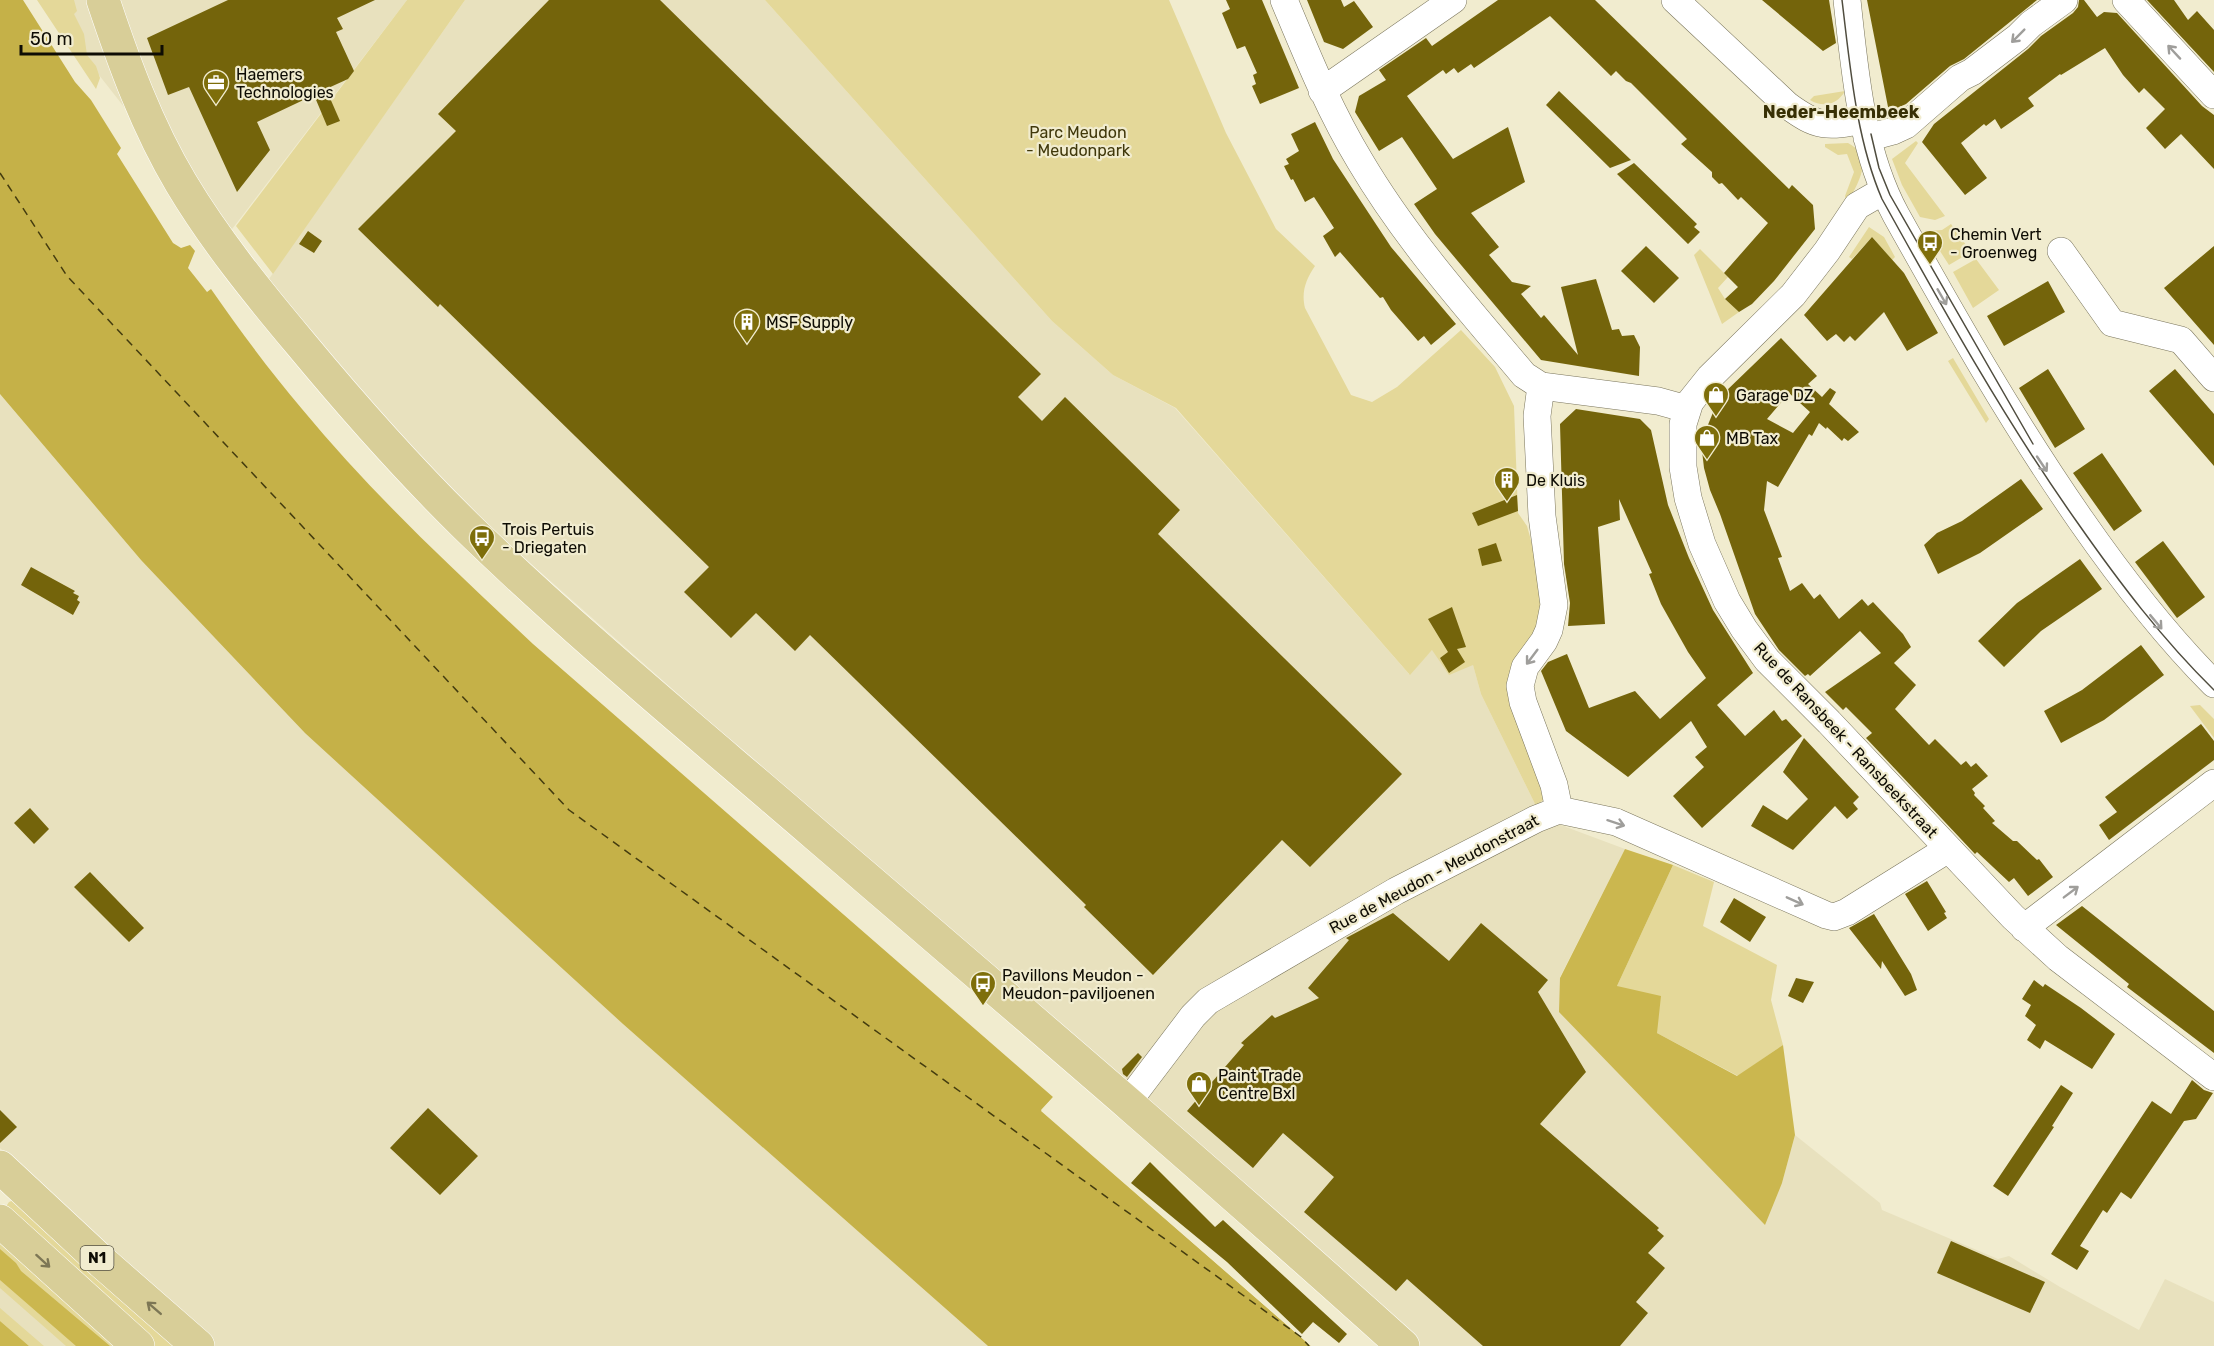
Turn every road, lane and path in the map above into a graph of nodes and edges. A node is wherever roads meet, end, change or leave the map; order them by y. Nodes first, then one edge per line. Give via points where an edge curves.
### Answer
1 (103, 0) edge
2 (1284, 0) edge
3 (1453, 0) edge
4 (1675, 0) edge
5 (1847, 0) edge
6 (2064, 0) edge
7 (2126, 0) edge
8 (1322, 91) junction
9 (2214, 95) edge
10 (1866, 129) junction
11 (1883, 191) junction
12 (2061, 251) dead end
13 (2214, 378) edge
14 (1541, 386) junction
15 (1687, 409) junction
16 (2214, 684) edge
17 (2214, 783) edge
18 (1560, 810) junction
19 (1948, 849) junction
20 (2024, 928) junction
21 (2214, 1077) edge
22 (1127, 1103) junction
23 (0, 1167) edge
24 (0, 1221) edge
25 (138, 1346) edge
26 (198, 1346) edge
27 (1403, 1346) edge

1 - 22 main road via 136,93 182,186 285,324 385,442 468,528 567,619
2 - 8 street
3 - 8 street
4 - 10 street via 1806,119
5 - 10 street
6 -> 10 street via 1960,78 1906,125 1893,131
9 -> 7 street
8 - 14 street via 1360,161 1417,246 1524,375
10 - 11 street
11 - 15 street, Rue de Ransbeek - Ransbeekstraat via 1857,206 1793,295 1702,386
11 -> 16 street via 2040,462 2132,592
12 - 13 street via 2112,322 2181,340
14 - 15 street via 1658,401
14 -> 18 street via 1537,416 1542,516 1554,604 1549,630 1525,667 1520,686
15 - 19 street, Rue de Ransbeek - Ransbeekstraat via 1682,453 1688,498 1702,544 1735,615 1767,660
20 -> 17 street
18 -> 19 street, Rue de Meudon - Meudonstraat via 1616,822 1834,917
18 - 22 street, Rue de Meudon - Meudonstraat via 1396,891 1208,1001
19 - 20 street, Rue de Ransbeek - Ransbeekstraat
20 - 21 street, Rue de Ransbeek - Ransbeekstraat
22 - 27 main road
26 -> 23 main road, N1
24 -> 25 main road, N1

